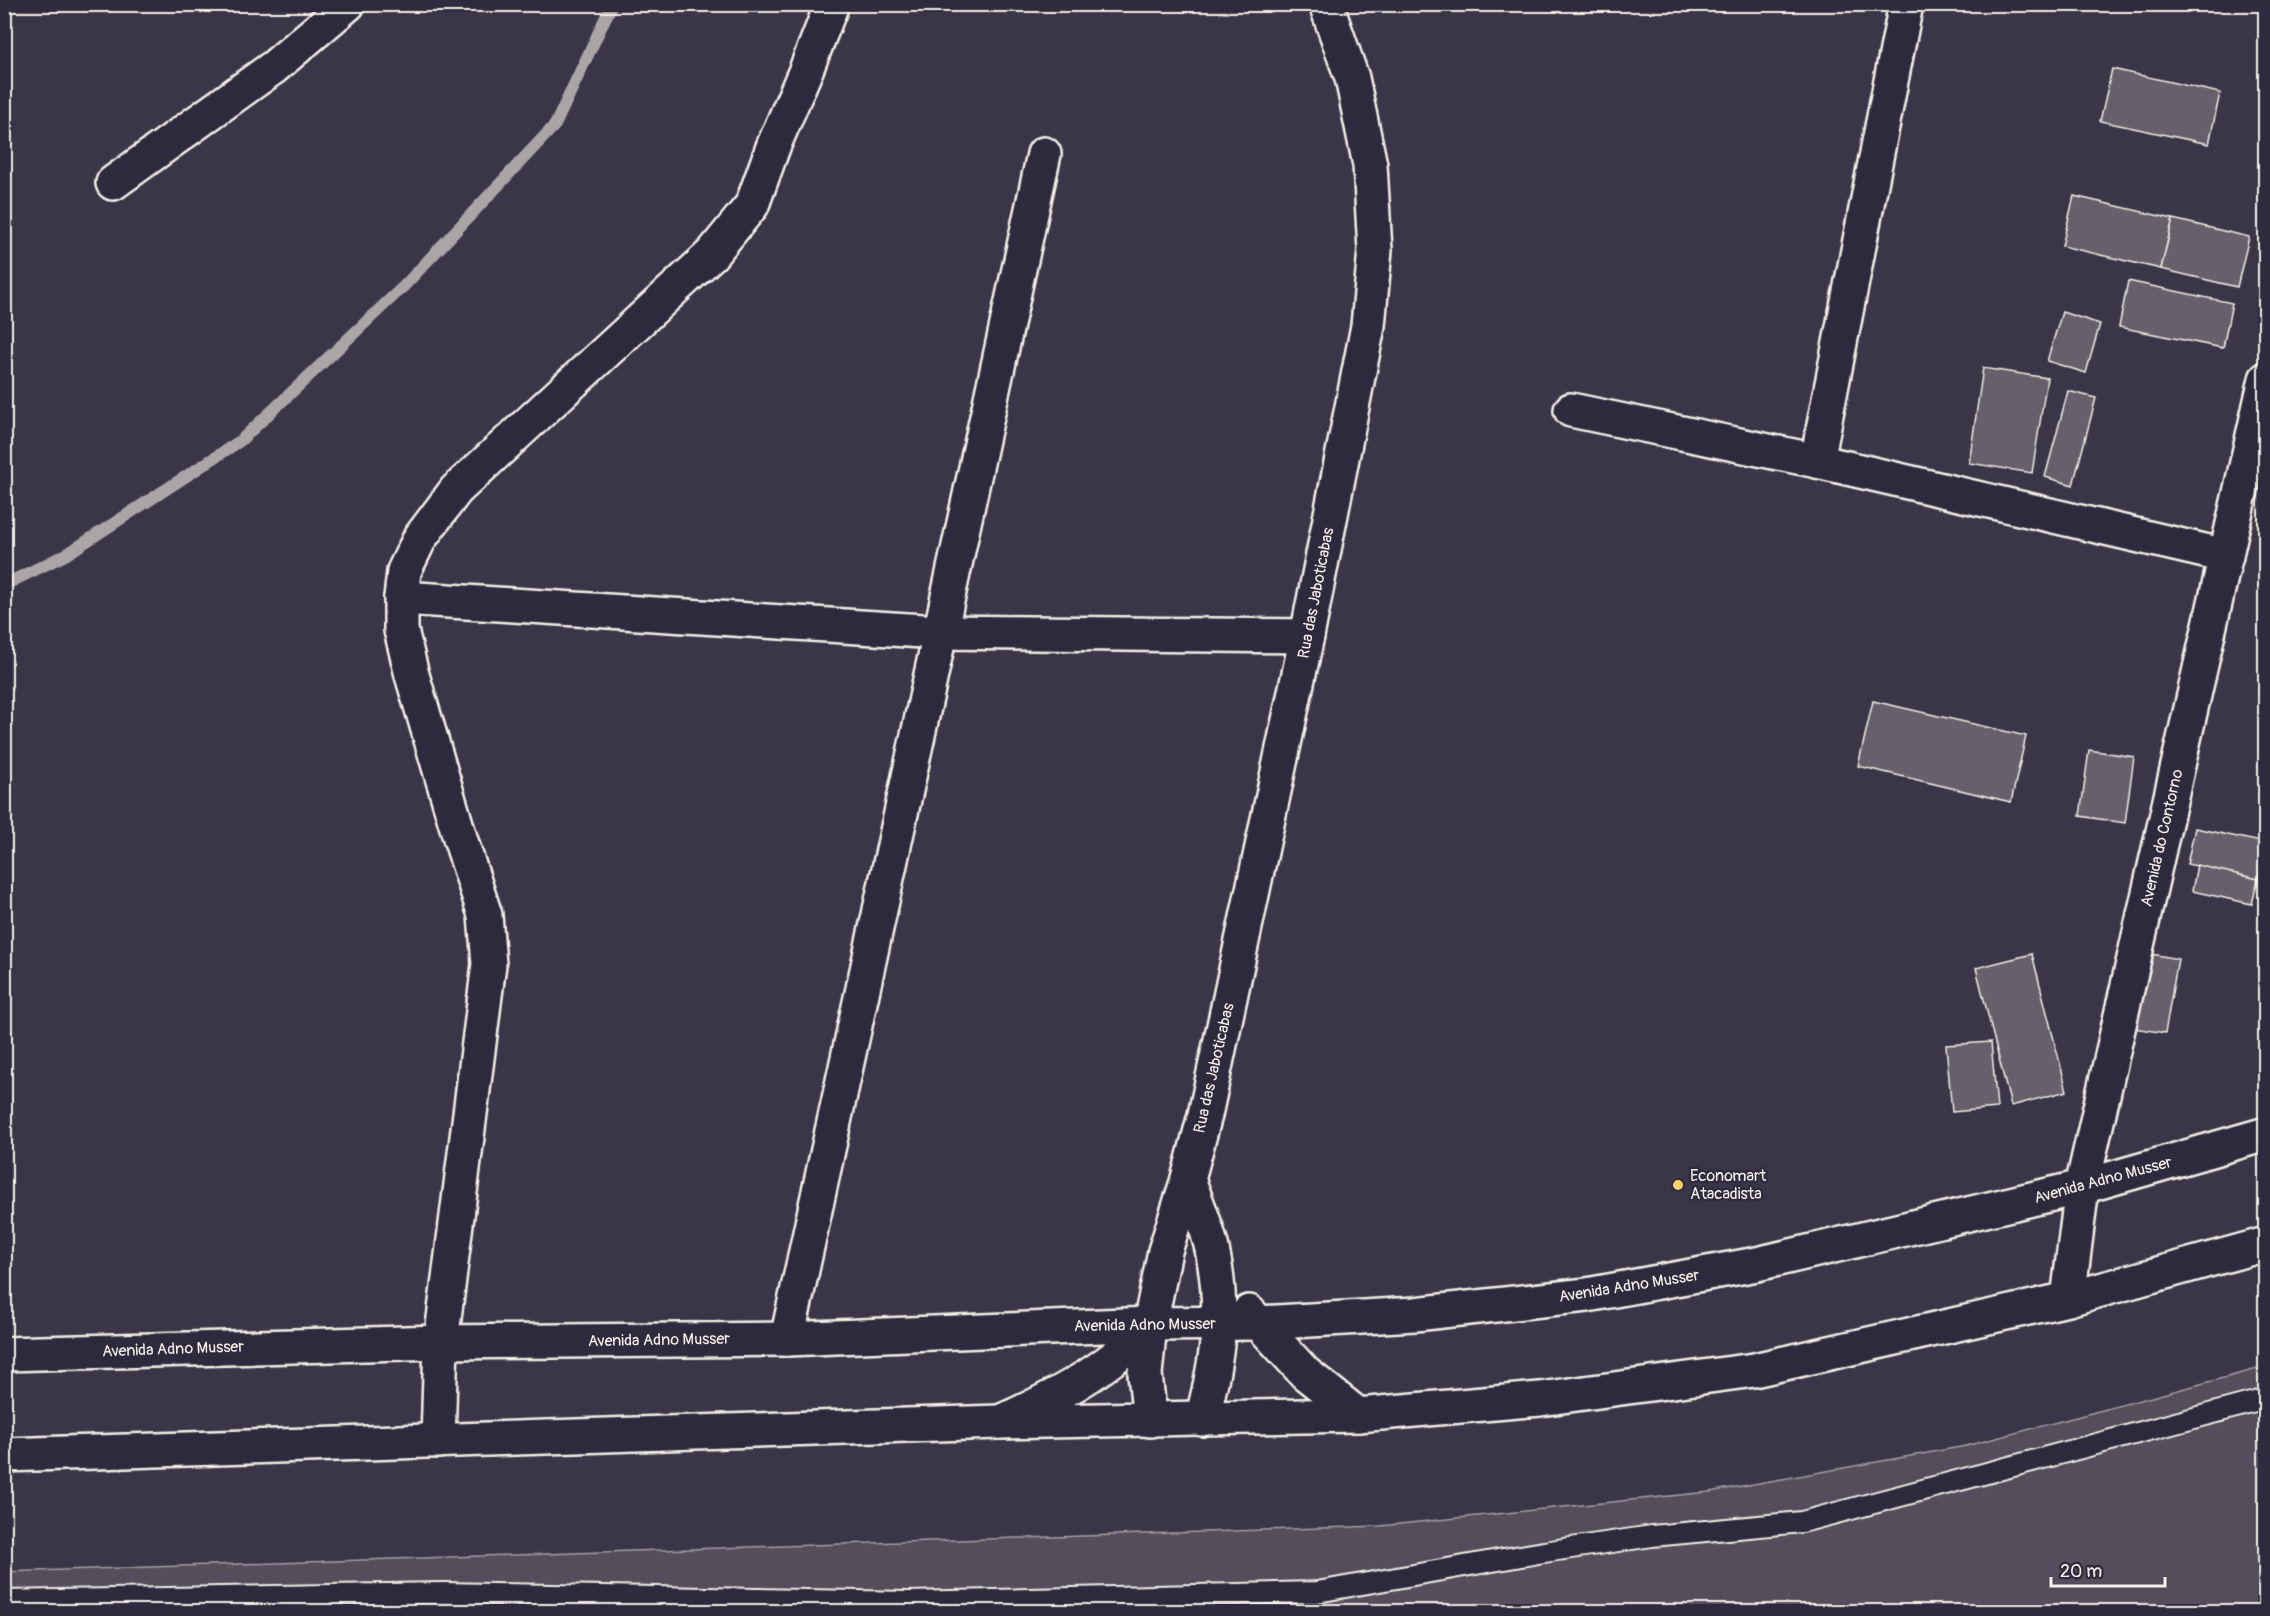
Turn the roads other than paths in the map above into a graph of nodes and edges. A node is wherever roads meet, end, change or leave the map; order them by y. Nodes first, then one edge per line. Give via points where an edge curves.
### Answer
1 (348, 4) edge
2 (831, 4) edge
3 (1326, 4) edge
4 (1906, 4) edge
5 (1044, 154) dead end
6 (113, 183) dead end
7 (2265, 379) edge
8 (1571, 410) dead end
9 (1817, 461) junction
10 (2226, 556) junction
11 (400, 598) junction
12 (939, 632) junction
13 (1307, 636) junction
14 (2265, 1134) edge
15 (1188, 1179) junction
16 (2082, 1187) junction
17 (2265, 1244) edge
18 (1211, 1247) junction
19 (2068, 1299) junction
20 (1257, 1323) junction
21 (1150, 1324) junction
22 (1219, 1324) junction
23 (787, 1339) junction
24 (441, 1342) junction
25 (4, 1354) edge
26 (2265, 1399) edge
27 (1358, 1415) junction
28 (1202, 1419) junction
29 (1150, 1420) junction
30 (999, 1422) junction
31 (438, 1441) junction
32 (4, 1455) edge
33 (4, 1602) edge

1 - 6 street via 274,67
2 - 11 street via 752,205 712,254 456,490 420,538 404,571
3 - 13 street, Rua das Jaboticabas via 1352,78 1370,165 1375,250 1366,337
4 - 9 street
5 - 12 street
7 - 10 street, Avenida do Contorno
8 - 9 street
9 - 10 street
10 - 16 street, Avenida do Contorno
11 - 12 street
11 - 24 street via 401,630 412,675 485,915 489,964
12 - 13 street
12 - 23 street
13 - 15 street, Rua das Jaboticabas
14 - 16 street, Avenida Adno Musser
15 - 18 street
15 - 21 street, Rua das Jaboticabas via 1165,1251
16 - 19 street, Avenida do Contorno
16 - 20 street, Avenida Adno Musser via 1757,1264 1587,1295 1415,1314
17 - 19 street
18 - 20 street via 1231,1286
18 - 22 street
19 - 27 street via 1754,1370 1540,1399
20 - 22 street, Avenida Adno Musser
20 - 27 street via 1305,1373
21 - 22 street, Avenida Adno Musser
21 - 23 street, Avenida Adno Musser
21 - 29 street, Rua das Jaboticabas via 1145,1374
21 - 30 street via 1080,1382
22 - 28 street via 1214,1372
23 - 24 street, Avenida Adno Musser
24 - 25 street, Avenida Adno Musser
24 - 31 street
26 - 33 lane via 1802,1522 1544,1552 1317,1592 908,1602 443,1593
27 - 28 street
28 - 29 street
29 - 30 street
30 - 31 street
31 - 32 street

